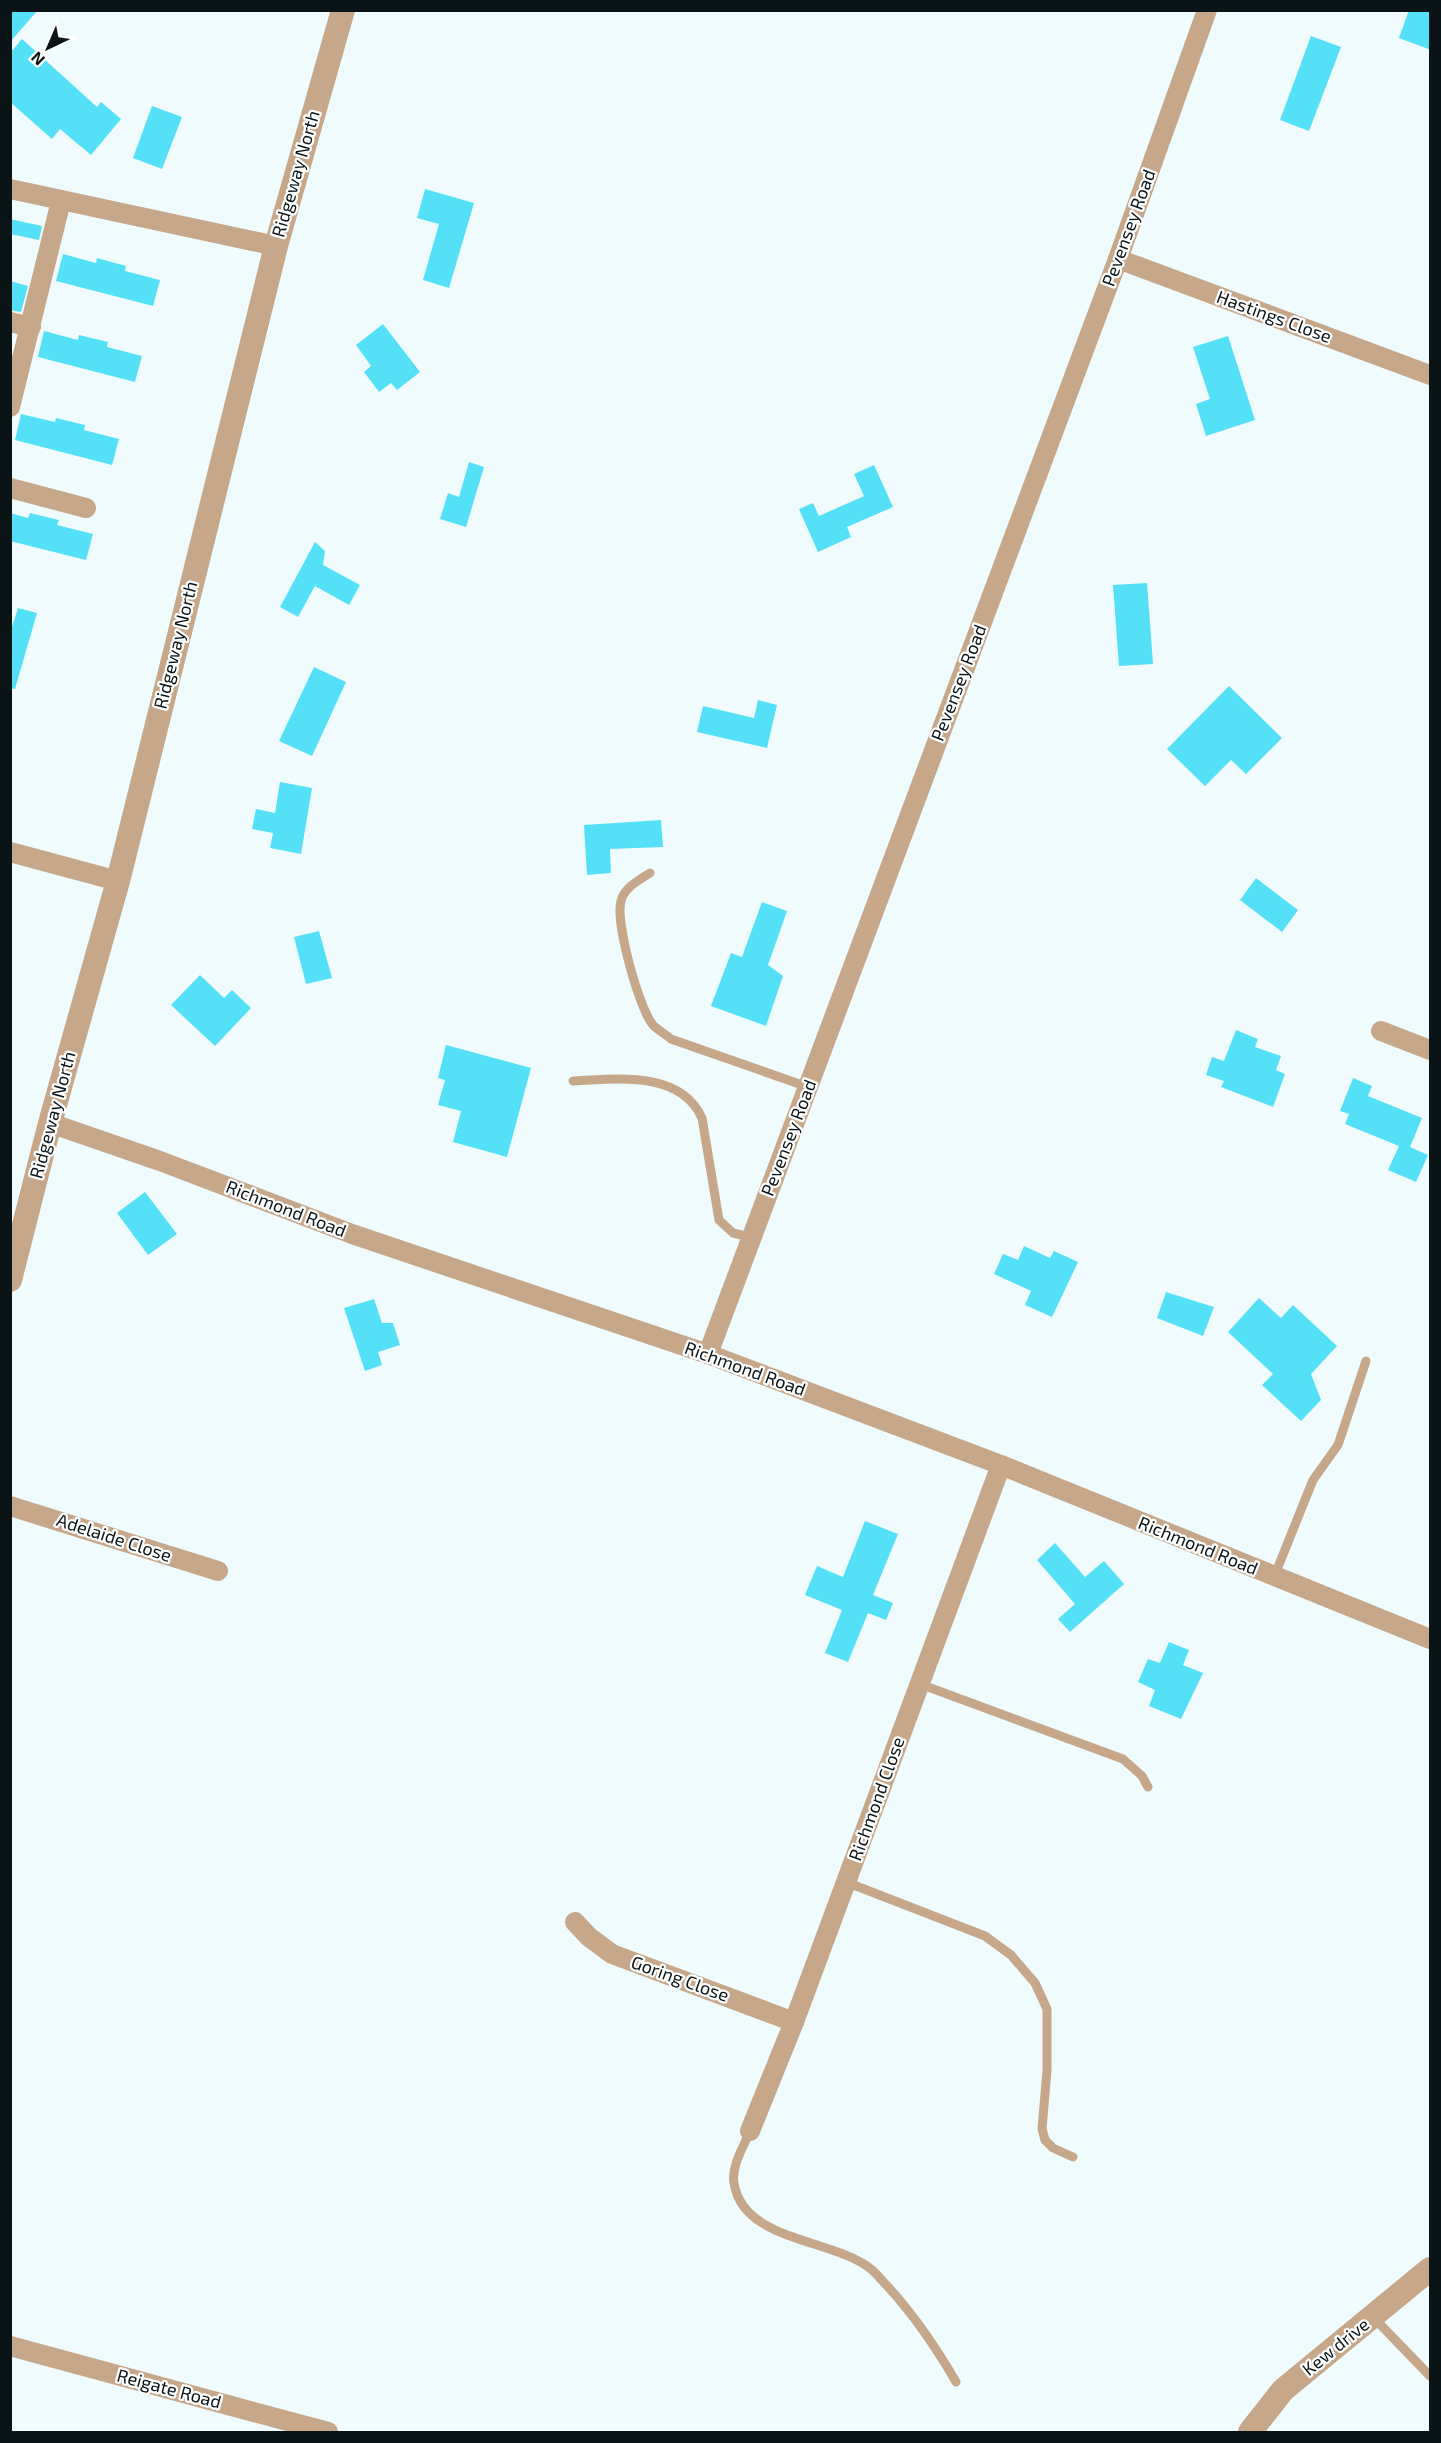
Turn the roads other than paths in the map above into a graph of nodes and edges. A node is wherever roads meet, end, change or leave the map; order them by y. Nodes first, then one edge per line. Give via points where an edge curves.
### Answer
1 (343, 10) edge
2 (1207, 10) edge
3 (10, 189) edge
4 (62, 201) junction
5 (276, 246) junction
6 (1118, 259) junction
7 (10, 322) edge
8 (32, 327) junction
9 (1431, 375) edge
10 (10, 407) edge
11 (10, 488) edge
12 (86, 508) dead end
13 (10, 852) edge
14 (650, 873) dead end
15 (118, 881) junction
16 (1382, 1031) dead end
17 (1431, 1050) edge
18 (573, 1081) dead end
19 (808, 1087) junction
20 (50, 1123) junction
21 (750, 1238) junction
22 (10, 1280) edge
23 (708, 1354) junction
24 (1366, 1361) dead end
25 (1001, 1465) junction
26 (10, 1506) edge
27 (218, 1571) dead end
28 (1274, 1577) junction
29 (1431, 1639) edge
30 (920, 1684) junction
31 (1148, 1787) dead end
32 (846, 1882) junction
33 (575, 1922) dead end
34 (794, 2022) junction
35 (750, 2131) joint
36 (1072, 2157) dead end
37 (1431, 2269) edge
38 (1372, 2317) junction
39 (10, 2346) edge
40 (1431, 2376) edge
41 (956, 2382) dead end
42 (328, 2433) edge
43 (1250, 2433) edge

1 - 5 street, Ridgeway North
2 - 6 street, Pevensey Road
3 - 4 street
4 - 5 street
4 - 8 street
5 - 15 street, Ridgeway North
6 - 9 street, Hastings Close
6 - 19 street, Pevensey Road
7 - 8 street
8 - 10 street
11 - 12 street
13 - 15 street
14 - 19 lane via 633,883 621,899 619,917 639,999 652,1024 671,1039
15 - 20 street, Ridgeway North
16 - 17 street
18 - 21 lane via 642,1079 686,1096 702,1119 719,1221 733,1233
19 - 21 street, Pevensey Road
20 - 22 street, Ridgeway North
20 - 23 street, Richmond Road via 352,1234
21 - 23 street, Pevensey Road
23 - 25 street, Richmond Road
24 - 28 lane via 1338,1445 1313,1480
25 - 28 street, Richmond Road
25 - 30 street, Richmond Close
26 - 27 street, Adelaide Close
28 - 29 street, Richmond Road
30 - 31 lane via 1123,1759
30 - 32 street, Richmond Close
32 - 34 street, Richmond Close
32 - 36 lane via 985,1936 1011,1955 1035,1983 1047,2009 1042,2129 1053,2148
33 - 34 street, Goring Close via 612,1954
34 - 35 street, Richmond Close
35 - 41 lane via 736,2163 733,2182 744,2208 758,2222 871,2269 913,2314
37 - 38 street, Kew drive
38 - 40 lane
38 - 43 street, Kew drive via 1283,2390
39 - 42 street, Reigate Road

